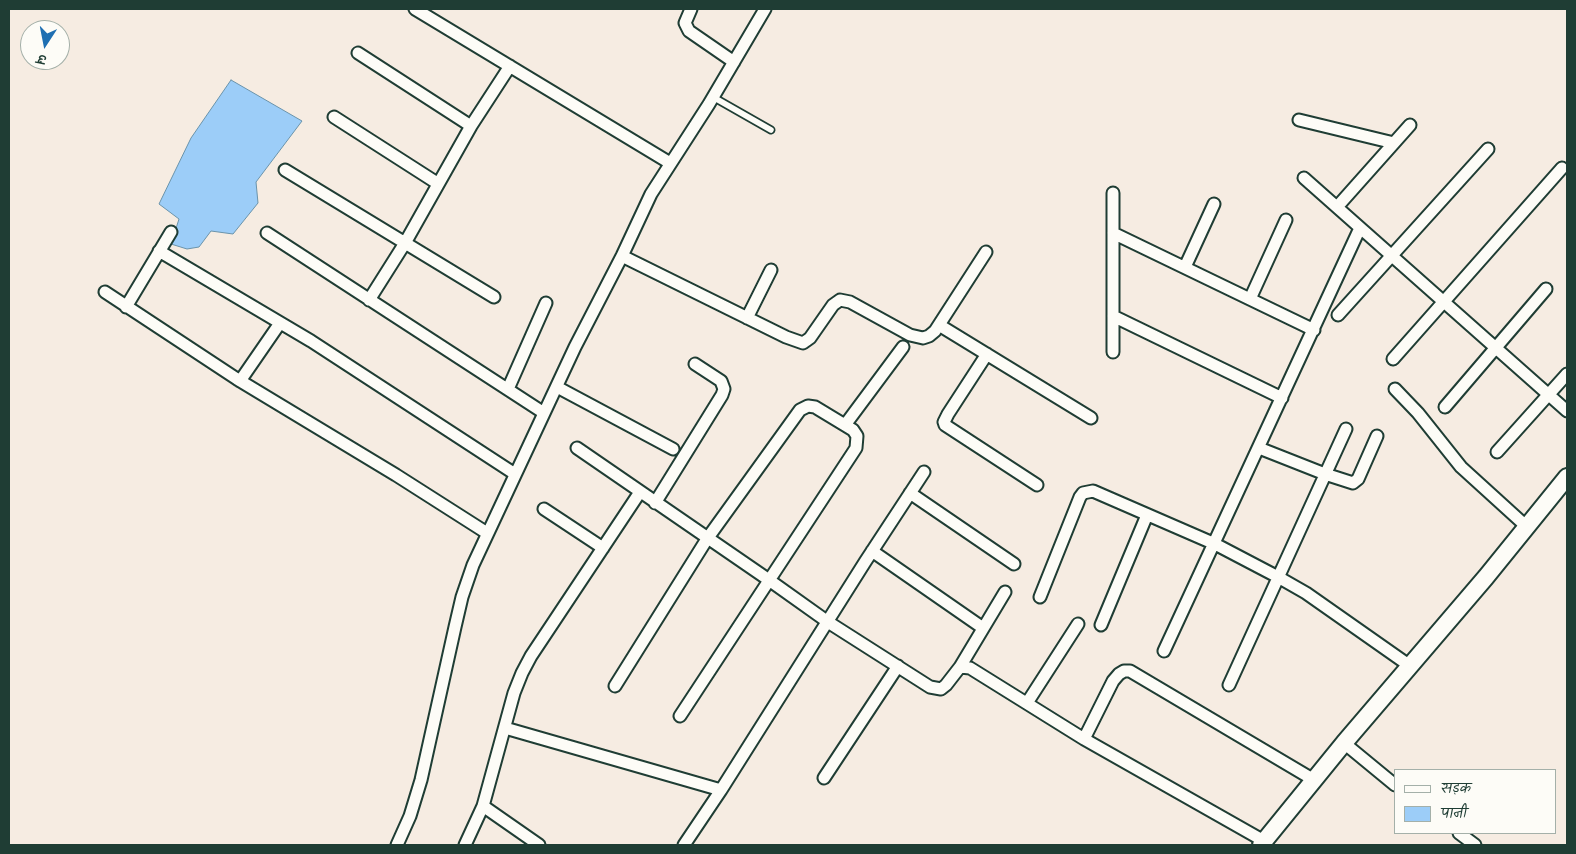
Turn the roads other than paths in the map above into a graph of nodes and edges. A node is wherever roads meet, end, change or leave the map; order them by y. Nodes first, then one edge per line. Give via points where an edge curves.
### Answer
1 (415, 9) edge
2 (691, 9) edge
3 (765, 9) edge
4 (358, 53) dead end
5 (734, 62) junction
6 (510, 66) junction
7 (713, 97) junction
8 (334, 117) dead end
9 (1299, 120) dead end
10 (1410, 125) dead end
11 (470, 126) junction
12 (771, 130) dead end
13 (1394, 143) junction
14 (1488, 148) dead end
15 (670, 163) junction
16 (1562, 168) dead end
17 (285, 170) dead end
18 (1304, 178) dead end
19 (437, 183) junction
20 (1113, 192) dead end
21 (1214, 204) dead end
22 (1337, 207) junction
23 (1286, 220) dead end
24 (1360, 228) junction
25 (171, 232) dead end
26 (267, 233) dead end
27 (1113, 233) junction
28 (404, 243) junction
29 (159, 251) junction
30 (986, 252) dead end
31 (1390, 255) junction
32 (622, 256) junction
33 (1185, 267) junction
34 (771, 270) dead end
35 (1546, 289) dead end
36 (105, 292) dead end
37 (494, 297) dead end
38 (1250, 299) junction
39 (369, 300) junction
40 (1444, 302) junction
41 (546, 303) dead end
42 (126, 307) junction
43 (1338, 314) dead end
44 (1113, 316) junction
45 (748, 318) junction
46 (280, 323) junction
47 (939, 325) junction
48 (1314, 330) junction
49 (902, 347) dead end
50 (1496, 348) junction
51 (1114, 352) dead end
52 (987, 354) junction
53 (1393, 359) dead end
54 (695, 364) dead end
55 (1567, 374) edge
56 (240, 381) junction
57 (557, 387) junction
58 (508, 389) junction
59 (1395, 389) dead end
60 (1549, 395) junction
61 (1282, 398) junction
62 (1445, 407) dead end
63 (1567, 411) edge
64 (544, 413) junction
65 (1091, 418) dead end
66 (845, 425) junction
67 (1346, 429) dead end
68 (1377, 436) dead end
69 (576, 448) dead end
70 (1259, 448) junction
71 (673, 449) dead end
72 (1497, 452) dead end
73 (924, 472) dead end
74 (515, 474) junction
75 (1325, 474) junction
76 (1567, 477) edge
77 (1037, 485) dead end
78 (640, 492) junction
79 (910, 493) junction
80 (655, 503) junction
81 (544, 509) dead end
82 (1147, 515) junction
83 (1526, 526) junction
84 (487, 533) junction
85 (707, 538) junction
86 (1215, 544) junction
87 (603, 548) junction
88 (872, 552) junction
89 (1014, 564) dead end
90 (1278, 577) junction
91 (769, 580) junction
92 (1005, 592) dead end
93 (1040, 597) dead end
94 (828, 622) junction
95 (1078, 624) dead end
96 (1101, 624) dead end
97 (983, 628) junction
98 (1164, 651) dead end
99 (898, 666) junction
100 (1410, 666) junction
101 (960, 667) junction
102 (1229, 685) dead end
103 (614, 686) dead end
104 (1027, 704) junction
105 (680, 716) dead end
106 (505, 728) junction
107 (1084, 740) junction
108 (1344, 743) junction
109 (824, 778) dead end
110 (1314, 780) junction
111 (1394, 784) edge
112 (721, 790) junction
113 (483, 806) junction
114 (1460, 834) edge
115 (1262, 843) edge
116 (397, 845) edge
117 (465, 845) edge
118 (539, 845) edge
119 (684, 845) edge
120 (1475, 845) edge

1 - 6 street
2 - 5 street via 686,23 689,31
3 - 5 street
4 - 11 street
5 - 7 street
6 - 11 street
6 - 15 street
7 - 12 lane
7 - 15 street
8 - 19 street
9 - 13 street
10 - 13 street
11 - 19 street
13 - 22 street
14 - 31 street
15 - 32 street via 651,194
16 - 40 street
17 - 28 street
18 - 22 street
19 - 28 street
20 - 27 street
21 - 33 street
22 - 24 street
23 - 38 street
24 - 31 street
24 - 48 street
25 - 29 street
26 - 39 street
27 - 33 street
27 - 44 street
28 - 37 street
28 - 39 street
29 - 42 street
29 - 46 street
30 - 47 street
31 - 40 street
31 - 43 street
32 - 45 street
32 - 57 street
33 - 38 street
34 - 45 street
35 - 50 street
36 - 42 street
38 - 48 street
39 - 58 street
40 - 50 street
40 - 53 street
41 - 58 street
42 - 56 street
44 - 51 street
44 - 61 street
45 - 47 street via 803,343 840,300 850,302 916,337 929,336
46 - 56 street
46 - 74 street
47 - 52 street
48 - 61 street
49 - 66 street
50 - 60 street
50 - 62 street
52 - 65 street
52 - 77 street via 948,414 945,425
54 - 80 street via 721,380 722,396
55 - 60 street
56 - 84 street
57 - 64 street
57 - 71 street
58 - 64 street
59 - 83 street via 1461,467
60 - 63 street
60 - 72 street
61 - 70 street
64 - 74 street
66 - 85 street via 815,407 800,410
66 - 91 street via 857,436 856,448
67 - 75 street
68 - 75 street via 1356,481 1348,483
69 - 78 street
70 - 75 street
70 - 86 street
73 - 79 street
74 - 84 street
75 - 90 street
76 - 83 street
78 - 80 street
78 - 87 street
79 - 88 street
79 - 89 street
80 - 85 street
81 - 87 street
82 - 86 street
82 - 93 street via 1099,493 1083,493
82 - 96 street
83 - 100 street
84 - 116 street via 462,597 421,780
85 - 91 street
85 - 103 street
86 - 90 street
86 - 98 street
87 - 106 street via 531,656 514,693
88 - 94 street
88 - 97 street
90 - 100 street
90 - 102 street
91 - 94 street
91 - 105 street
92 - 97 street
94 - 99 street
94 - 112 street
95 - 104 street
97 - 101 street
99 - 101 street via 936,689 946,685
99 - 109 street
100 - 108 street
101 - 104 street via 970,668
104 - 107 street
106 - 112 street
106 - 113 street
107 - 110 street via 1113,681 1124,671 1130,671
107 - 115 street
108 - 110 street
108 - 111 street
110 - 115 street
112 - 119 street
113 - 117 street
113 - 118 street
114 - 120 street

